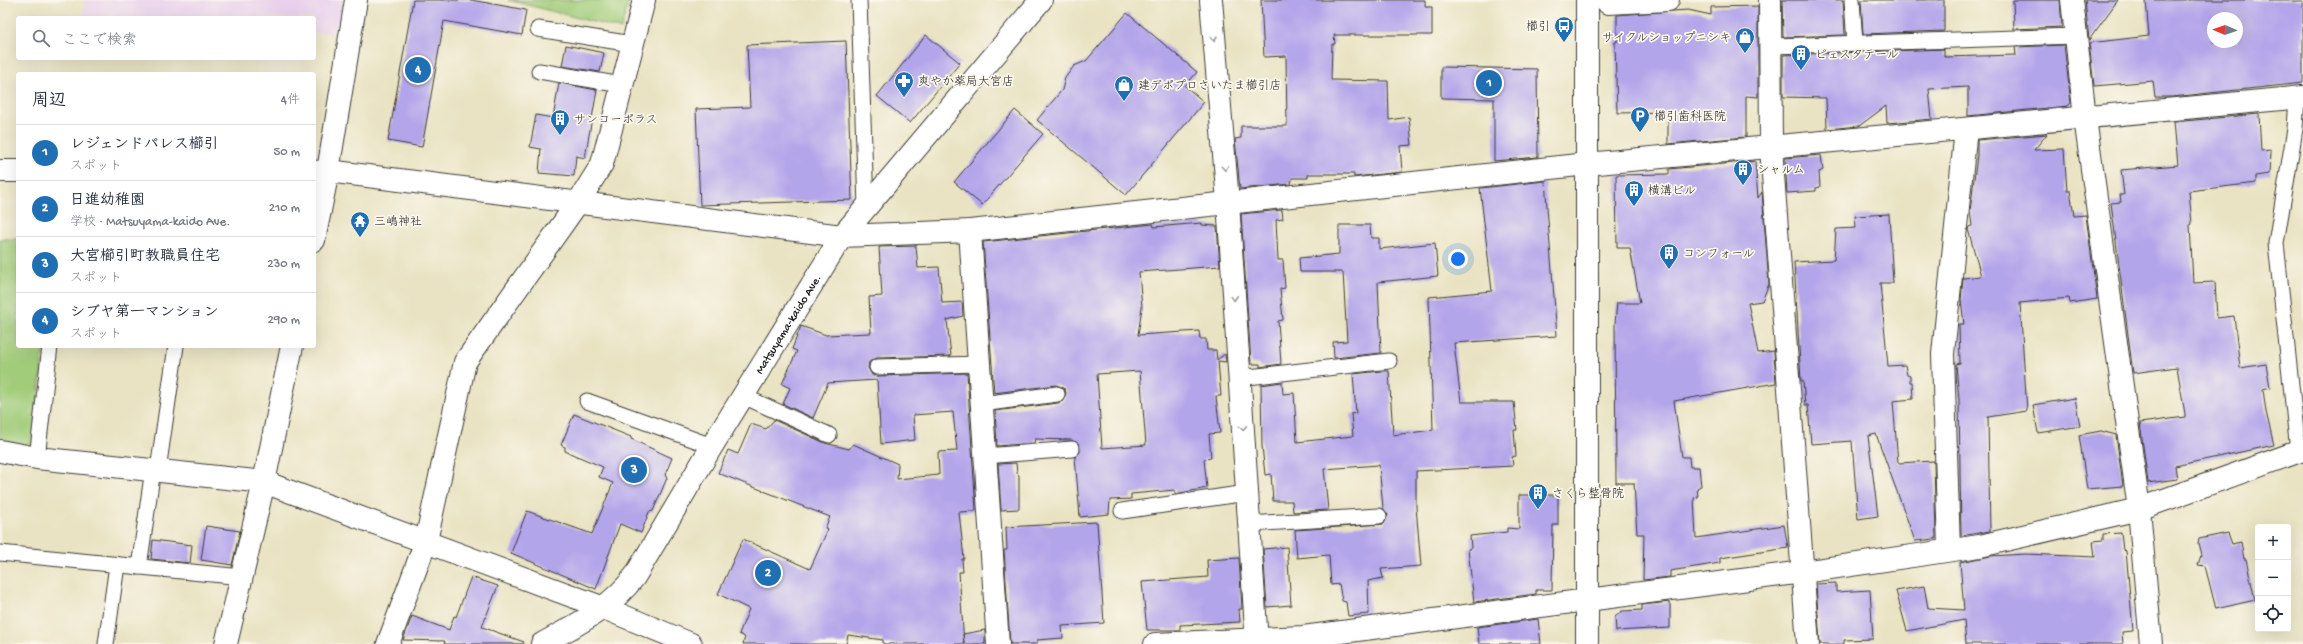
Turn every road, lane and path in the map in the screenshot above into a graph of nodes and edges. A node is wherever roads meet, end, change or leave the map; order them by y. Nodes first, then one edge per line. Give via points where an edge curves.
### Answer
1 (356, 0) edge
2 (644, 0) edge
3 (859, 0) edge
4 (1042, 0) edge
5 (1211, 0) edge
6 (1587, 0) edge
7 (1668, 0) edge
8 (1770, 0) edge
9 (1852, 0) edge
10 (2072, 0) edge
11 (1608, 3) dead end
12 (538, 29) dead end
13 (2076, 36) junction
14 (1855, 43) junction
15 (632, 44) junction
16 (1770, 46) junction
17 (539, 71) dead end
18 (622, 85) junction
19 (2300, 97) edge
20 (2085, 118) junction
21 (1966, 129) junction
22 (1771, 148) junction
23 (1587, 164) junction
24 (0, 171) edge
25 (321, 171) edge
26 (16, 172) edge
27 (579, 201) junction
28 (1228, 202) junction
29 (866, 207) junction
30 (316, 220) edge
31 (970, 231) junction
32 (842, 236) junction
33 (50, 348) edge
34 (176, 348) edge
35 (292, 348) edge
36 (1389, 361) dead end
37 (979, 364) junction
38 (877, 367) dead end
39 (1239, 378) junction
40 (1057, 394) dead end
41 (743, 396) junction
42 (588, 401) dead end
43 (982, 404) junction
44 (830, 435) dead end
45 (712, 446) junction
46 (1072, 449) dead end
47 (0, 451) edge
48 (2300, 451) edge
49 (985, 456) junction
50 (37, 458) junction
51 (156, 470) junction
52 (264, 482) junction
53 (1247, 493) junction
54 (2139, 509) junction
55 (1122, 511) dead end
56 (1379, 516) dead end
57 (1249, 524) junction
58 (426, 541) junction
59 (1949, 550) junction
60 (0, 554) edge
61 (117, 565) junction
62 (140, 567) junction
63 (1803, 572) junction
64 (242, 577) junction
65 (1587, 600) junction
66 (604, 608) junction
67 (1257, 642) edge
68 (106, 644) edge
69 (226, 644) edge
70 (388, 644) edge
71 (542, 644) edge
72 (690, 644) edge
73 (998, 644) edge
74 (1155, 644) edge
75 (1587, 644) edge
76 (1808, 644) edge
77 (2151, 644) edge

1 - 25 street
2 - 15 street
3 - 29 lane
4 - 29 street, Matsuyama-kaido Ave.
5 -> 28 street
6 - 23 street
7 - 11 street
8 - 16 street
9 - 14 lane
10 - 13 street
12 - 15 lane
13 - 14 lane
13 - 20 street
14 - 16 lane
15 - 18 street
16 - 22 street
17 - 18 lane
18 - 27 street via 602,164
19 - 20 street
19 - 48 lane via 2276,243
20 - 21 street
20 - 54 street
21 - 22 street
21 - 59 street via 1943,354
22 - 23 street
22 - 63 street
23 - 28 street
23 - 65 street
24 - 26 street
25 - 27 street
25 - 30 street
27 - 32 street
27 - 58 street via 465,362
28 - 31 street
28 -> 39 street
29 - 32 street, Matsuyama-kaido Ave.
31 - 32 street
31 - 37 street
32 - 41 street, Matsuyama-kaido Ave.
33 - 50 lane
34 - 51 lane
35 - 52 street
36 - 39 lane
37 - 38 lane
37 - 43 street
39 -> 53 street
40 - 43 lane
41 - 44 lane
41 - 45 street, Matsuyama-kaido Ave.
42 - 45 lane
43 - 49 street
45 - 66 street, Matsuyama-kaido Ave. via 635,576 622,594
46 - 49 lane
47 - 50 street
48 - 54 street
49 - 73 street
50 - 51 street
51 - 52 street
51 - 62 lane
52 - 58 street
52 - 64 street
53 - 55 lane
53 - 57 street
54 - 59 street via 1980,546
54 - 77 street
56 - 57 lane
57 - 67 street
58 - 66 street
58 - 70 street
59 - 63 street
60 - 61 lane
61 - 62 lane
61 - 68 lane
62 - 64 lane
63 - 65 street
63 - 76 street
64 - 69 street
65 - 67 street
65 - 75 street
66 - 71 street, Matsuyama-kaido Ave.
66 - 72 street
67 - 74 street

